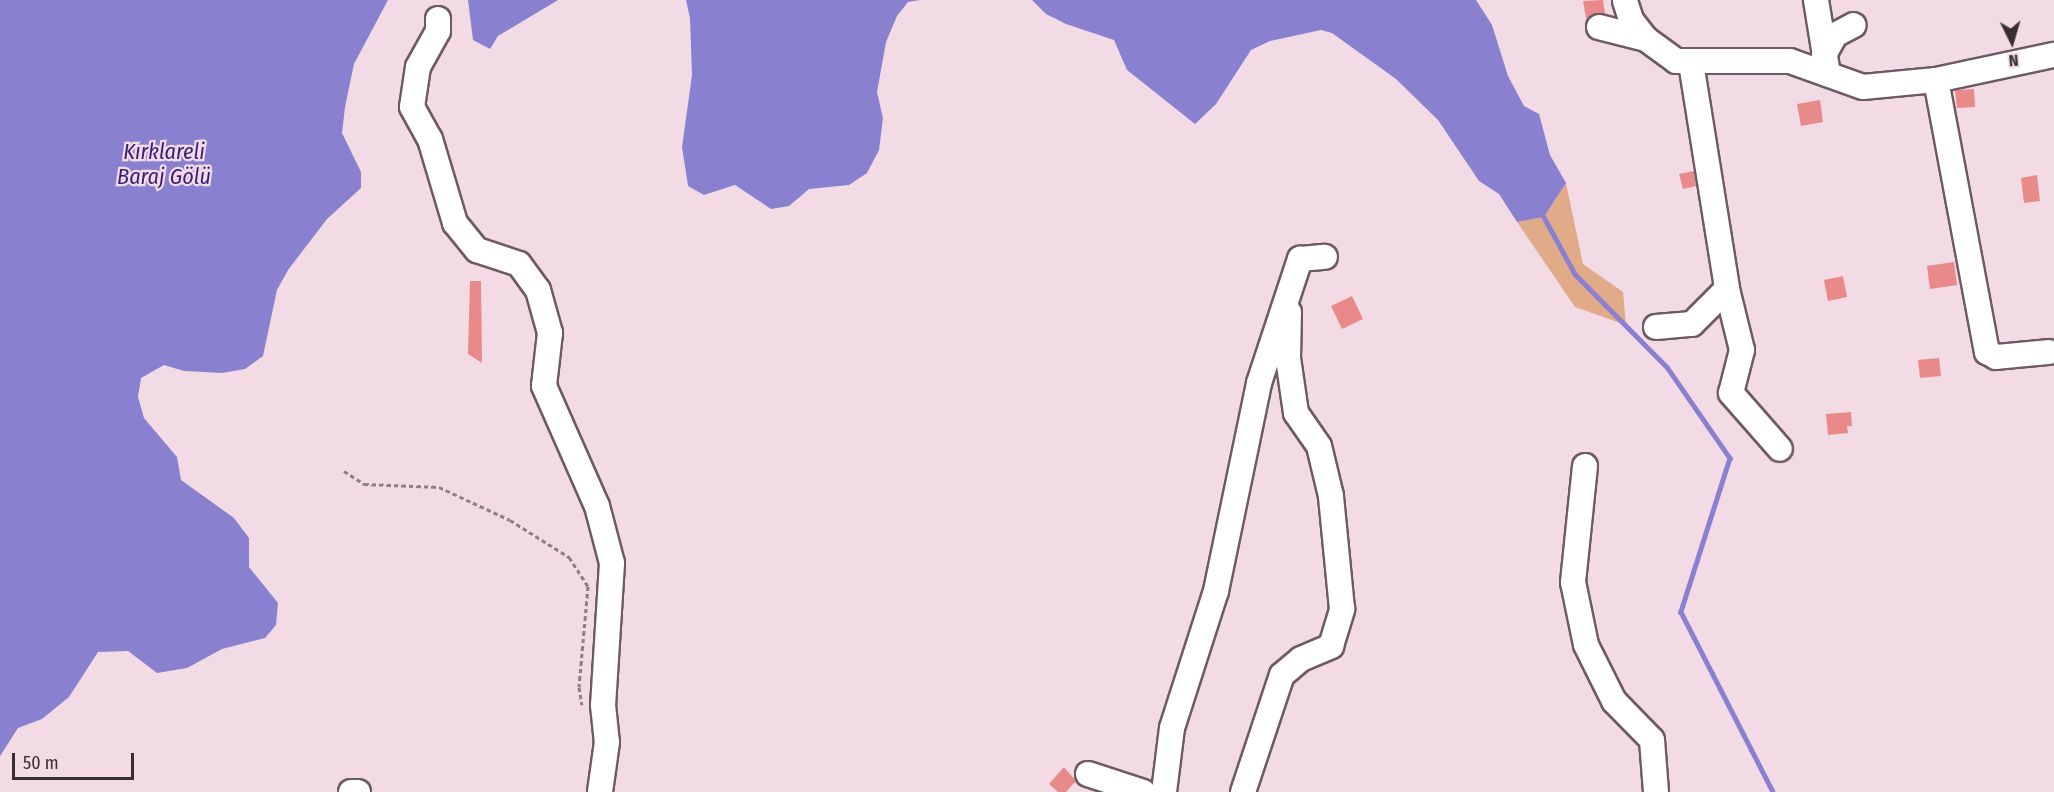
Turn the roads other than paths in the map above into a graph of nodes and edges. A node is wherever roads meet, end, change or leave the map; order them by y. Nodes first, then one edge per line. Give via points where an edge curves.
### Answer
1 (1816, 0) edge
2 (1625, 1) edge
3 (438, 20) dead end
4 (1854, 25) dead end
5 (1599, 27) dead end
6 (1646, 39) junction
7 (2054, 55) edge
8 (1683, 62) junction
9 (1826, 64) junction
10 (1936, 80) junction
11 (1325, 257) dead end
12 (1290, 286) junction
13 (1727, 289) junction
14 (1656, 327) dead end
15 (2049, 352) dead end
16 (1780, 449) dead end
17 (1585, 466) dead end
18 (1088, 774) dead end
19 (351, 792) edge
20 (358, 792) edge
21 (600, 792) edge
22 (1143, 792) edge
23 (1164, 792) edge
24 (1243, 792) edge
25 (1656, 792) edge

1 - 9 street
2 - 6 street via 1631,20
3 - 21 street via 438,31 418,67 412,107 430,139 455,223 477,250 519,264 538,290 550,333 544,386 597,506 612,562 603,705 607,742
4 - 9 street via 1835,35
5 - 6 street
6 - 8 street
7 - 10 street
8 - 9 street
8 - 13 street
9 - 10 street via 1863,87
10 - 15 street via 1987,352 1996,357
11 - 12 street via 1300,259
12 - 23 street via 1258,383 1216,591 1172,728
12 - 24 street via 1288,358 1296,413 1319,446 1331,496 1342,609 1331,646 1302,659 1282,675
13 - 14 street via 1692,324
13 - 16 street via 1742,350 1731,393
17 - 25 street via 1573,582 1586,645 1614,701 1652,740
18 - 22 street
19 - 20 street

